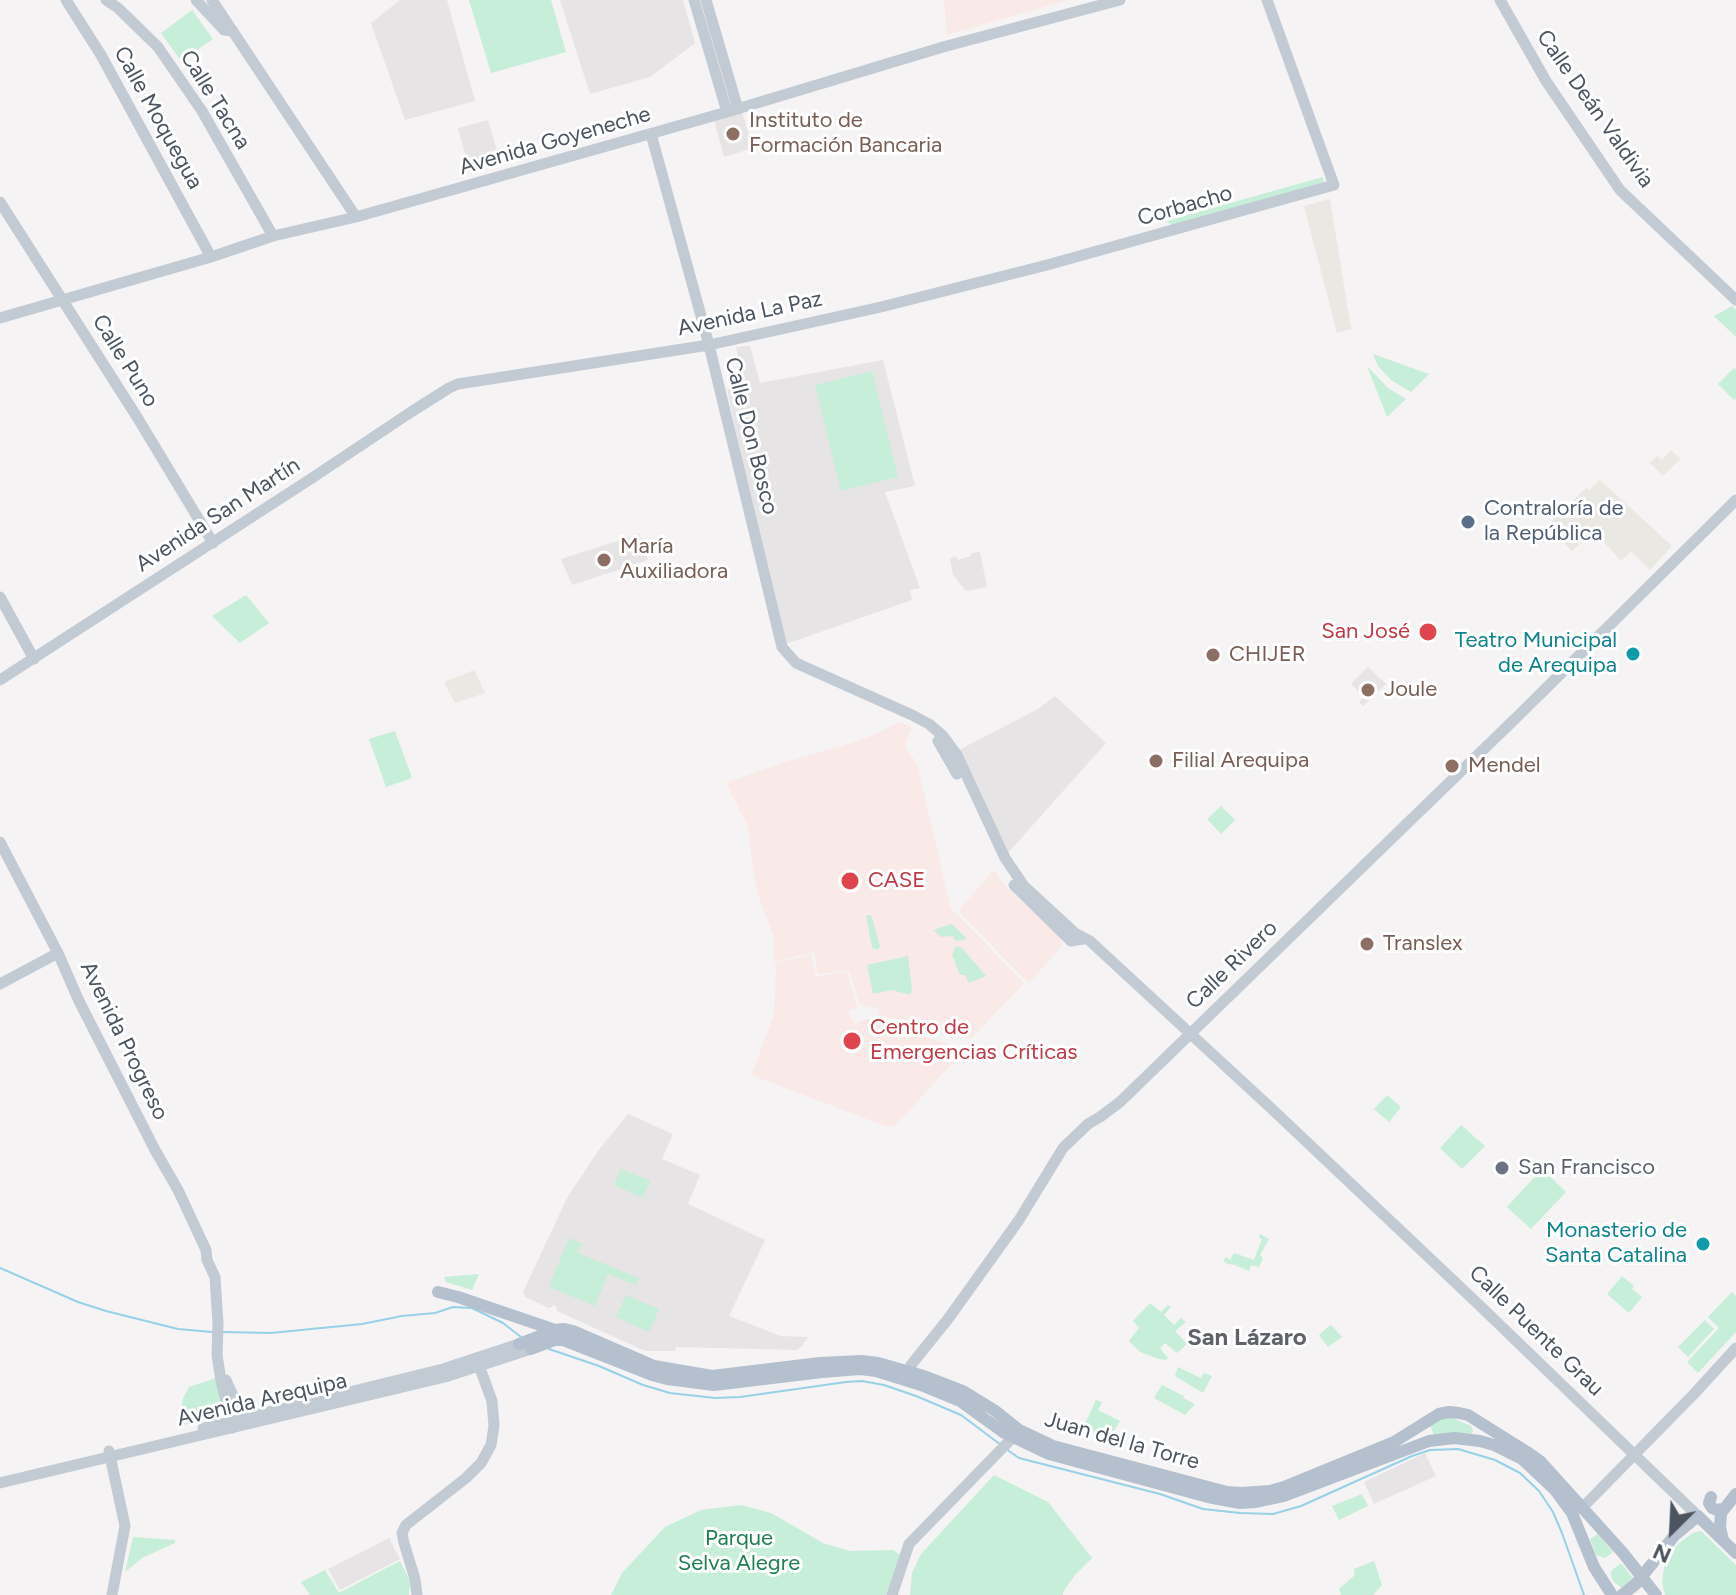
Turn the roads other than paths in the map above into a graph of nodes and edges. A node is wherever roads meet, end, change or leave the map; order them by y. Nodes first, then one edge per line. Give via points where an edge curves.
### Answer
1 (66, 0) edge
2 (106, 0) edge
3 (212, 0) edge
4 (694, 0) edge
5 (706, 0) edge
6 (1120, 0) edge
7 (1267, 0) edge
8 (1500, 0) edge
9 (197, 1) edge
10 (233, 31) junction
11 (221, 39) dead end
12 (732, 111) junction
13 (651, 134) junction
14 (0, 202) edge
15 (356, 217) junction
16 (273, 236) junction
17 (211, 257) junction
18 (1047, 265) joint
19 (1736, 300) edge
20 (63, 301) junction
21 (0, 318) edge
22 (709, 345) junction
23 (458, 384) joint
24 (1736, 500) edge
25 (213, 543) junction
26 (0, 597) edge
27 (787, 653) joint
28 (34, 659) junction
29 (0, 680) edge
30 (0, 842) edge
31 (0, 859) edge
32 (55, 955) junction
33 (0, 984) edge
34 (1190, 1033) junction
35 (438, 1292) dead end
36 (555, 1330) junction
37 (532, 1343) junction
38 (1736, 1348) edge
39 (478, 1363) junction
40 (906, 1375) junction
41 (1468, 1415) junction
42 (238, 1422) junction
43 (1486, 1427) junction
44 (1012, 1437) junction
45 (1465, 1439) junction
46 (1480, 1441) junction
47 (1405, 1443) junction
48 (110, 1454) junction
49 (1634, 1454) junction
50 (1545, 1474) junction
51 (0, 1476) edge
52 (0, 1483) edge
53 (1736, 1494) edge
54 (1711, 1497) dead end
55 (1582, 1508) junction
56 (1723, 1509) junction
57 (1698, 1516) junction
58 (1723, 1540) junction
59 (1736, 1553) edge
60 (1659, 1554) junction
61 (1642, 1578) junction
62 (112, 1595) edge
63 (417, 1595) edge
64 (892, 1595) edge
65 (1612, 1595) edge
66 (1622, 1595) edge
67 (1656, 1595) edge

1 - 17 street, Calle Moquegua
2 - 16 street, Calle Tacna via 158,47 202,111
3 - 10 street
4 - 12 street
5 - 12 street
6 - 12 street, Avenida Goyeneche
7 - 18 street, Corbacho via 1332,186
8 - 19 street, Calle Deán Valdivia via 1546,81 1620,190
9 - 10 street via 224,30
9 - 11 street
10 - 15 street
12 - 13 street, Avenida Goyeneche
13 - 15 street, Avenida Goyeneche
13 - 22 street, Calle Don Bosco
14 - 20 street, Calle Puno
15 - 16 street, Avenida Goyeneche
16 - 17 street, Avenida Goyeneche
17 - 20 street, Avenida Goyeneche
18 - 22 street, Avenida La Paz
20 - 21 street, Avenida Goyeneche
20 - 25 street, Calle Puno
22 - 23 street, Avenida La Paz
22 - 27 street, Calle Don Bosco
23 - 25 street, Avenida San Martín
24 - 34 street, Calle Rivero
25 - 28 street, Avenida San Martín
26 - 28 street
27 - 34 street, Calle Puente Grau via 796,663 929,724 943,736 957,755 1006,868
28 - 29 street, Avenida San Martín
30 - 32 street, Avenida Progreso
31 - 32 street, Avenida Progreso
32 - 33 street
32 - 42 street, Avenida Progreso via 215,1277 219,1370
34 - 40 street, Calle Rivero via 1120,1102 1063,1148 1019,1220
34 - 49 street, Calle Puente Grau
35 - 36 main road, Juan del la Torre
36 - 37 main road
36 - 40 main road, Juan del la Torre via 573,1331 654,1366 712,1376 861,1361
37 - 39 street, Avenida Arequipa
37 - 40 main road, Juan del la Torre via 571,1342 652,1375 714,1385 860,1369
38 - 49 street
39 - 42 street, Avenida Arequipa via 445,1377
39 - 63 street via 492,1401 491,1445 466,1478 402,1533
40 - 44 main road, Juan del la Torre via 960,1401
41 - 43 main road, Juan del la Torre
41 - 45 main road via 1476,1425
41 - 47 main road, Juan del la Torre via 1439,1414
42 - 48 street, Avenida Arequipa
43 - 46 main road via 1477,1432
43 - 50 main road, Juan del la Torre via 1527,1452
44 - 47 main road, Juan del la Torre via 1242,1493 1284,1487
44 - 64 street via 909,1544
45 - 46 main road, Juan del la Torre
45 - 47 main road, Juan del la Torre
46 - 50 main road, Juan del la Torre
48 - 51 street, Avenida Arequipa
48 - 52 street, Avenida Arequipa
48 - 62 street via 125,1526
49 - 55 street
49 - 57 street, Calle Puente Grau
50 - 55 main road, Juan del la Torre
50 - 65 main road, Juan del la Torre via 1572,1513
53 - 56 main road
54 - 56 main road via 1712,1508
55 - 61 main road, Juan del la Torre
56 - 58 main road
57 - 58 main road, Calle Puente Grau
57 - 60 main road
58 - 59 main road, Calle Puente Grau
60 - 61 main road
60 - 67 main road
61 - 66 main road
61 - 67 main road, Juan del la Torre

